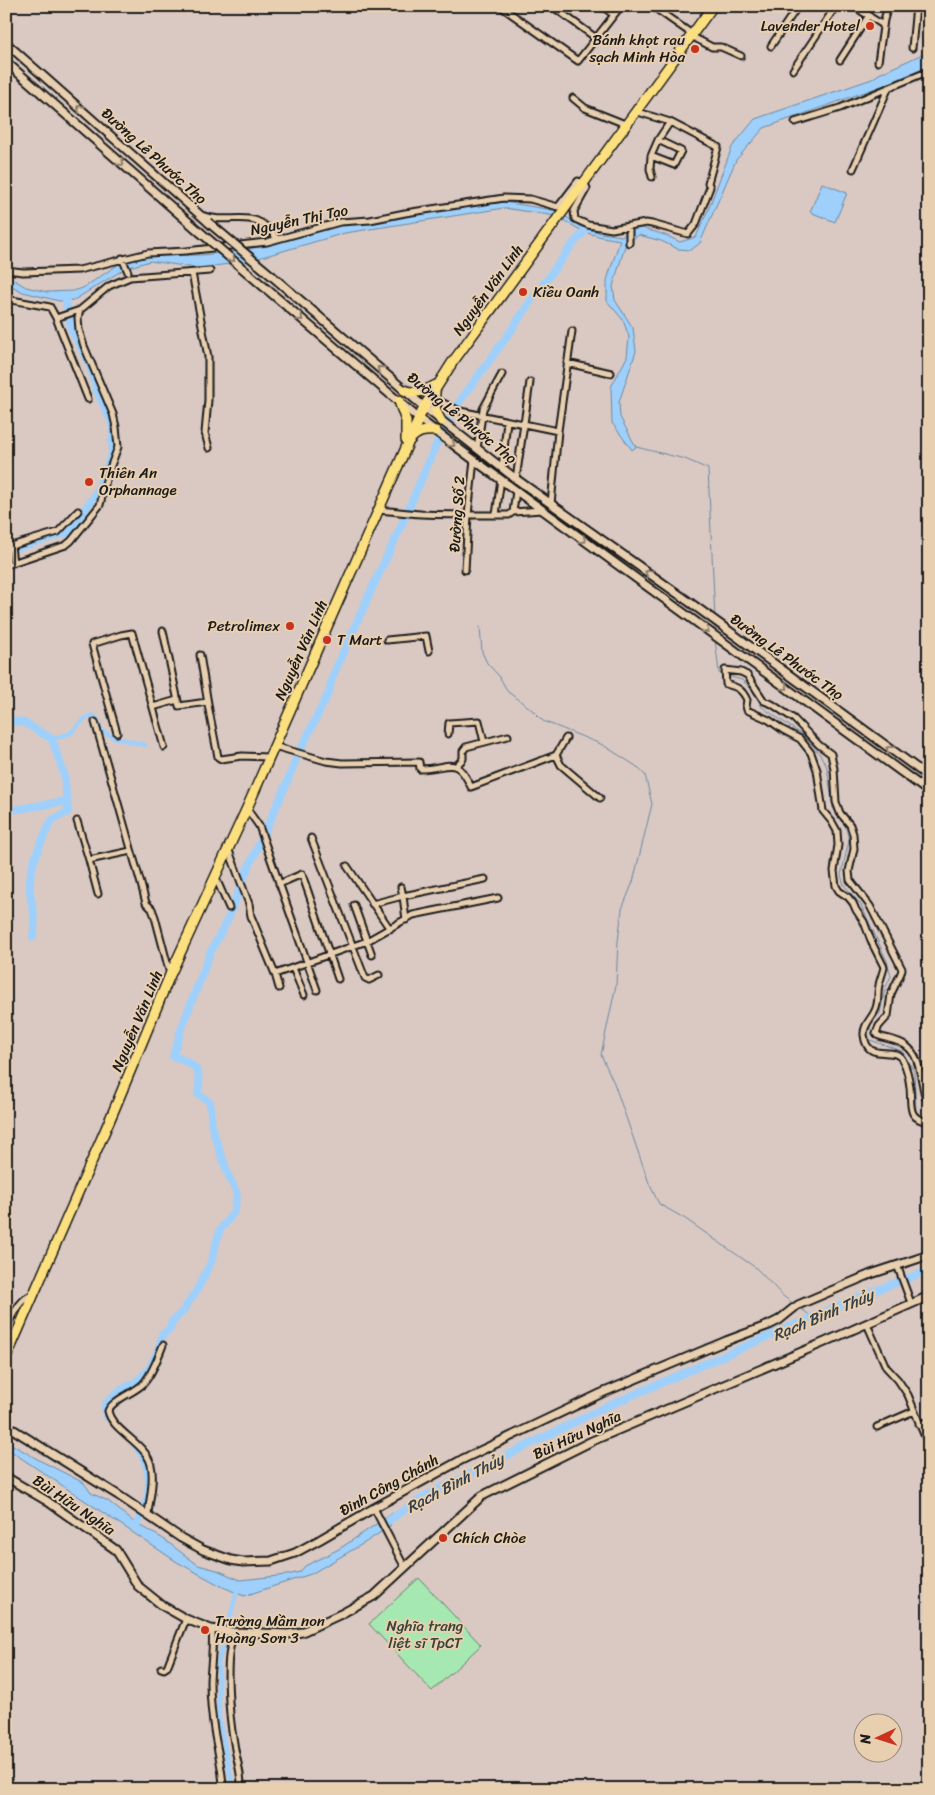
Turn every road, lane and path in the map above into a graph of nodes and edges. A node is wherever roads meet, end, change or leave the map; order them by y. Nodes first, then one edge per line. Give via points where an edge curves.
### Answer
1 (552, 6) edge
2 (602, 6) edge
3 (621, 6) edge
4 (652, 6) edge
5 (713, 6) edge
6 (798, 6) edge
7 (836, 6) edge
8 (853, 6) edge
9 (888, 6) edge
10 (916, 6) edge
11 (503, 7) edge
12 (614, 15) junction
13 (869, 15) junction
14 (883, 25) junction
15 (691, 35) junction
16 (596, 38) junction
17 (6, 43) edge
18 (771, 46) dead end
19 (912, 48) dead end
20 (741, 56) dead end
21 (840, 60) dead end
22 (6, 62) edge
23 (878, 62) dead end
24 (793, 70) dead end
25 (929, 71) edge
26 (888, 89) junction
27 (573, 98) dead end
28 (634, 111) junction
29 (670, 122) junction
30 (795, 122) dead end
31 (625, 124) junction
32 (658, 140) junction
33 (650, 156) junction
34 (853, 169) dead end
35 (652, 177) dead end
36 (160, 180) junction
37 (581, 186) junction
38 (151, 190) junction
39 (197, 213) junction
40 (629, 229) junction
41 (277, 239) junction
42 (629, 244) dead end
43 (123, 259) junction
44 (6, 270) edge
45 (210, 270) dead end
46 (128, 272) dead end
47 (192, 273) junction
48 (6, 299) edge
49 (79, 311) junction
50 (58, 318) junction
51 (572, 331) dead end
52 (567, 363) junction
53 (611, 373) dead end
54 (502, 374) dead end
55 (530, 382) dead end
56 (437, 385) junction
57 (404, 390) junction
58 (432, 398) junction
59 (88, 399) dead end
60 (399, 401) junction
61 (424, 407) junction
62 (482, 416) junction
63 (418, 418) junction
64 (441, 420) junction
65 (508, 421) junction
66 (524, 425) junction
67 (558, 430) junction
68 (436, 431) junction
69 (406, 444) junction
70 (209, 448) dead end
71 (477, 448) junction
72 (474, 460) junction
73 (502, 468) junction
74 (516, 479) junction
75 (501, 480) junction
76 (516, 491) junction
77 (551, 504) junction
78 (78, 510) dead end
79 (377, 510) junction
80 (542, 510) junction
81 (513, 512) junction
82 (468, 515) junction
83 (496, 515) junction
84 (569, 517) junction
85 (562, 525) junction
86 (10, 548) edge
87 (13, 561) junction
88 (6, 565) edge
89 (465, 570) dead end
90 (164, 631) dead end
91 (387, 640) dead end
92 (429, 651) dead end
93 (200, 655) dead end
94 (771, 662) junction
95 (764, 672) junction
96 (177, 700) junction
97 (207, 702) junction
98 (153, 707) junction
99 (95, 722) dead end
100 (117, 733) dead end
101 (448, 734) dead end
102 (508, 736) dead end
103 (566, 738) dead end
104 (484, 742) junction
105 (274, 746) junction
106 (164, 747) dead end
107 (556, 755) junction
108 (269, 757) junction
109 (457, 765) junction
110 (929, 777) edge
111 (929, 792) edge
112 (600, 798) dead end
113 (247, 808) junction
114 (77, 821) dead end
115 (311, 838) dead end
116 (228, 847) junction
117 (131, 851) junction
118 (89, 860) junction
119 (347, 866) dead end
120 (215, 876) junction
121 (485, 879) dead end
122 (279, 884) junction
123 (401, 887) dead end
124 (98, 894) dead end
125 (403, 896) junction
126 (498, 898) dead end
127 (372, 904) junction
128 (354, 905) dead end
129 (229, 908) dead end
130 (406, 920) junction
131 (390, 929) junction
132 (367, 941) junction
133 (352, 946) junction
134 (330, 954) junction
135 (372, 955) dead end
136 (307, 964) junction
137 (293, 968) junction
138 (275, 974) junction
139 (170, 975) junction
140 (378, 975) dead end
141 (338, 979) dead end
142 (279, 988) dead end
143 (317, 990) dead end
144 (304, 995) dead end
145 (929, 1100) edge
146 (929, 1122) edge
147 (929, 1254) edge
148 (899, 1269) junction
149 (33, 1295) junction
150 (929, 1296) edge
151 (911, 1303) junction
152 (867, 1324) junction
153 (6, 1327) edge
154 (163, 1345) dead end
155 (6, 1358) edge
156 (914, 1411) junction
157 (929, 1422) edge
158 (919, 1424) junction
159 (6, 1425) edge
160 (878, 1427) dead end
161 (929, 1446) edge
162 (6, 1477) edge
163 (374, 1508) junction
164 (147, 1515) junction
165 (404, 1566) junction
166 (186, 1619) junction
167 (214, 1629) junction
168 (238, 1633) junction
169 (161, 1668) dead end
170 (223, 1789) edge
171 (241, 1789) edge

1 - 16 street
2 - 12 street
3 - 12 street
4 - 15 street
5 - 15 highway, Nguyễn Văn Linh
6 - 18 street
7 - 24 street
8 - 13 street
9 - 14 street
10 - 19 street
11 - 16 street via 578,61
12 - 16 street
13 - 14 street
13 - 21 street
14 - 23 street
15 - 20 street via 712,48 724,47
15 - 28 highway, Nguyễn Văn Linh
36 -> 17 street, Đường Lê Phước Thọ
22 -> 38 street, Đường Lê Phước Thọ
25 - 26 street
26 - 30 street
26 - 34 street
27 - 31 street via 584,108
28 - 29 street
28 - 31 highway, Nguyễn Văn Linh
29 - 32 street
29 - 40 street via 718,147 699,218 688,234 646,223
31 - 37 highway, Nguyễn Văn Linh
32 - 33 street
32 - 33 street via 680,150 674,165
33 - 35 street
36 - 38 street
36 - 39 street, Đường Lê Phước Thọ
37 - 40 street via 587,188 574,211 575,219 588,225
37 - 41 street, Nguyễn Thị Tạo via 578,181 558,207 530,199 504,198 340,222
37 - 56 highway, Nguyễn Văn Linh
38 -> 60 street, Đường Lê Phước Thọ, bridge
39 - 41 street via 213,218 253,219 270,228
57 -> 39 street, Đường Lê Phước Thọ, bridge
40 - 42 street
41 - 43 street, Nguyễn Thị Tạo via 186,251 148,252
43 - 44 street, Nguyễn Thị Tạo via 79,270
43 - 46 street
45 - 47 street
47 - 49 street via 130,277 108,286
47 - 70 street via 208,357 205,433
48 - 50 street via 50,307
49 - 50 street
49 - 87 street via 79,330 84,346 115,419 117,451 100,505 71,541
50 - 59 street
51 - 52 street
52 - 53 street
52 - 67 street
54 - 62 street
55 - 66 street
56 - 57 highway via 417,393
56 - 58 highway, Nguyễn Văn Linh
57 - 61 street, Đường Lê Phước Thọ
58 - 61 highway, Nguyễn Văn Linh
58 - 62 street via 460,411
58 - 64 highway
60 - 63 street, Đường Lê Phước Thọ
60 - 69 highway via 406,421
61 - 63 highway, Nguyễn Văn Linh
61 - 64 street, Đường Lê Phước Thọ
62 - 65 street
62 - 71 street
63 - 68 street, Đường Lê Phước Thọ
63 - 69 highway, Nguyễn Văn Linh
64 - 71 street, Đường Lê Phước Thọ
65 - 66 street
65 - 73 street
66 - 67 street
66 - 74 street
67 - 77 street
68 - 69 highway via 418,432
68 -> 72 street, Đường Lê Phước Thọ
69 - 79 highway, Nguyễn Văn Linh
71 - 73 street, Đường Lê Phước Thọ
72 - 75 street, Đường Lê Phước Thọ
72 - 82 street, Đường Số 2
73 - 74 street, Đường Lê Phước Thọ
74 - 77 street, Đường Lê Phước Thọ
75 - 76 street, Đường Lê Phước Thọ
75 - 83 street
76 - 80 street, Đường Lê Phước Thọ
76 - 81 street
77 - 84 street, Đường Lê Phước Thọ
78 - 86 street via 58,532
79 - 82 street
79 - 105 highway, Nguyễn Văn Linh
80 - 81 street
80 - 85 street, Đường Lê Phước Thọ
81 - 83 street
82 - 83 street
82 - 89 street, Đường Số 2
84 - 85 street
94 -> 84 street, Đường Lê Phước Thọ
85 -> 95 street, Đường Lê Phước Thọ
86 - 87 street
87 - 88 street
90 - 96 street
91 - 92 street via 424,636 428,640
93 - 97 street
94 - 95 street
110 -> 94 street, Đường Lê Phước Thọ
95 -> 111 street, Đường Lê Phước Thọ
96 - 97 street via 180,706
96 - 98 street
97 - 108 street via 219,758
98 - 100 street via 132,634 92,644
98 - 106 street
99 - 117 street
101 - 104 street via 449,724 479,721
102 - 104 street
103 - 107 street
104 - 109 street via 466,747 463,759
105 - 108 highway, Nguyễn Văn Linh
105 - 109 street via 342,763 419,762 420,769
107 - 109 street via 472,787
107 - 112 street via 562,765
108 - 113 highway, Nguyễn Văn Linh
113 - 116 highway, Nguyễn Văn Linh
113 - 122 street via 259,826
114 - 118 street
115 - 133 street
116 - 120 highway, Nguyễn Văn Linh
116 - 138 street
117 - 118 street
117 - 139 street via 146,903 155,917
118 - 124 street
119 - 127 street
120 - 129 street
120 - 139 highway, Nguyễn Văn Linh
121 - 125 street
122 - 134 street via 302,874
122 - 136 street
123 - 125 street
125 - 127 street
125 - 130 street
126 - 130 street via 417,914
127 - 131 street
128 - 132 street
130 - 131 street
131 - 132 street
132 - 133 street
132 - 135 street
133 - 134 street
133 - 140 street via 366,979
134 - 136 street
134 - 141 street
136 - 137 street
136 - 143 street
137 - 138 street
137 - 144 street
138 - 142 street
139 - 149 highway, Nguyễn Văn Linh
145 - 146 street via 910,1049 876,1033 888,1016 891,994 902,969 870,906 850,880 853,834 836,802 832,756 794,720 764,701 747,675 725,670 727,684 741,689 747,700 747,710 800,739 815,761 823,811 837,831 836,886 853,903 884,967 876,1010 864,1028 866,1043 873,1051 901,1057 910,1086 913,1114 920,1121
147 - 148 street, Đinh Công Chánh
148 - 151 street
148 - 163 street, Đinh Công Chánh via 838,1287 796,1306 769,1325 583,1402 463,1459
149 - 153 street via 21,1303
149 - 155 highway, Nguyễn Văn Linh
150 - 151 street, Bùi Hữu Nghĩa
151 - 152 street, Bùi Hữu Nghĩa
152 - 156 street via 886,1367 908,1395
152 - 165 street, Bùi Hữu Nghĩa via 592,1441 482,1496
154 - 164 street via 144,1382 111,1405 108,1411 150,1462 152,1476
156 - 158 street
156 - 160 street
157 - 158 street
158 - 161 street
159 - 164 street, Đinh Công Chánh
162 - 166 street, Bùi Hữu Nghĩa via 47,1501 116,1550 138,1586
163 - 164 street, Đinh Công Chánh via 295,1553 271,1561 242,1562 204,1550
163 - 165 street
165 - 168 street, Bùi Hữu Nghĩa via 362,1604 302,1632
166 - 167 street, Bùi Hữu Nghĩa
166 - 169 street via 167,1667
167 - 168 street, Bùi Hữu Nghĩa
167 - 170 street via 210,1697
168 - 171 street via 232,1639 228,1659 233,1737

